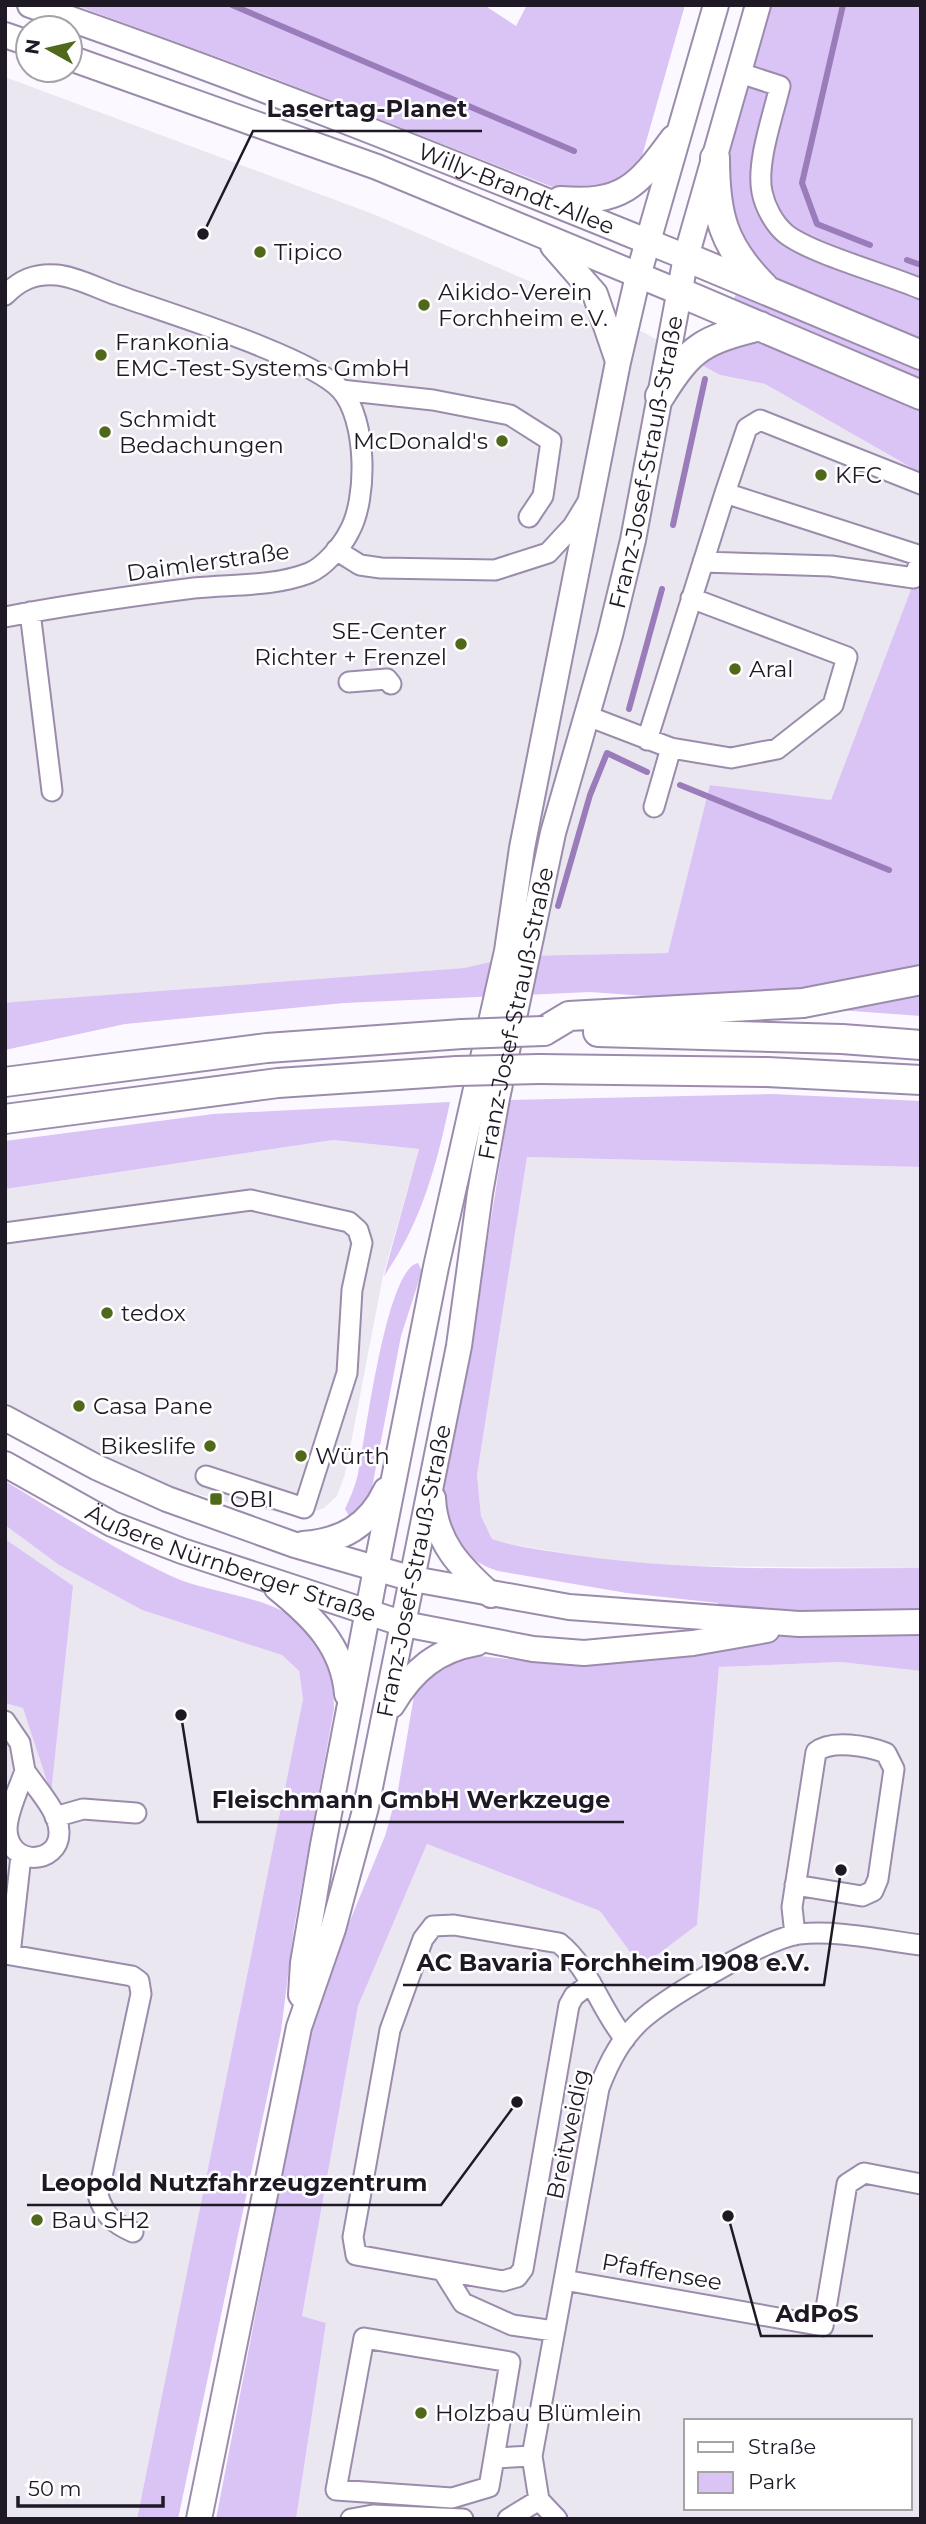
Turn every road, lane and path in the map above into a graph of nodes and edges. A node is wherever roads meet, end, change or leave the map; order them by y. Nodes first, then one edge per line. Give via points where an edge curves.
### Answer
1 (30, 5) edge
2 (716, 5) edge
3 (758, 5) edge
4 (84, 63) edge
5 (740, 73) junction
6 (682, 127) junction
7 (715, 158) junction
8 (545, 198) junction
9 (543, 236) junction
10 (649, 242) junction
11 (686, 257) junction
12 (638, 276) junction
13 (921, 289) edge
14 (768, 291) junction
15 (679, 292) junction
16 (5, 295) edge
17 (760, 326) junction
18 (921, 355) edge
19 (618, 362) junction
20 (341, 390) junction
21 (921, 395) edge
22 (660, 396) junction
23 (921, 484) edge
24 (725, 493) junction
25 (590, 498) junction
26 (529, 517) dead end
27 (336, 550) junction
28 (921, 557) edge
29 (703, 562) junction
30 (691, 598) junction
31 (30, 612) junction
32 (5, 617) edge
33 (559, 662) junction
34 (349, 682) dead end
35 (391, 684) dead end
36 (585, 715) junction
37 (648, 740) junction
38 (671, 748) junction
39 (52, 791) dead end
40 (654, 807) dead end
41 (921, 980) edge
42 (544, 1031) junction
43 (921, 1045) edge
44 (921, 1080) edge
45 (5, 1082) edge
46 (5, 1119) edge
47 (5, 1233) edge
48 (5, 1418) edge
49 (5, 1464) edge
50 (396, 1469) junction
51 (206, 1476) dead end
52 (433, 1476) junction
53 (295, 1545) junction
54 (376, 1569) junction
55 (413, 1579) junction
56 (273, 1584) junction
57 (492, 1595) junction
58 (368, 1612) junction
59 (921, 1622) edge
60 (404, 1624) junction
61 (799, 1624) junction
62 (488, 1641) junction
63 (348, 1712) junction
64 (385, 1717) junction
65 (5, 1721) edge
66 (25, 1771) junction
67 (136, 1813) dead end
68 (55, 1817) junction
69 (22, 1856) junction
70 (796, 1885) junction
71 (795, 1935) junction
72 (921, 1945) edge
73 (7, 1954) edge
74 (591, 1983) junction
75 (299, 2027) junction
76 (625, 2039) junction
77 (921, 2184) edge
78 (133, 2232) dead end
79 (443, 2270) junction
80 (564, 2280) junction
81 (554, 2331) junction
82 (532, 2456) junction
83 (494, 2458) junction
84 (539, 2500) junction
85 (200, 2519) edge
86 (351, 2519) edge
87 (463, 2519) edge
88 (508, 2519) edge
89 (556, 2519) edge

1 - 8 main road, Willy-Brandt-Allee via 166,52
2 - 6 main road, Franz-Josef-Strauß-Straße
3 - 5 main road, Franz-Josef-Strauß-Straße
4 - 9 main road, Willy-Brandt-Allee via 377,167
5 - 7 main road, Franz-Josef-Strauß-Straße
5 - 13 street via 780,86 763,165 762,191 771,217 805,245
6 - 8 main road via 657,160 616,196 584,201
6 - 10 main road, Franz-Josef-Strauß-Straße
7 - 11 main road, Franz-Josef-Strauß-Straße
7 - 14 highway via 715,189 724,235
8 - 10 main road, Willy-Brandt-Allee
9 - 12 main road, Willy-Brandt-Allee
9 - 19 main road via 595,294
10 - 11 main road, Willy-Brandt-Allee
10 - 12 main road, Franz-Josef-Strauß-Straße
11 - 14 highway
11 - 15 main road, Franz-Josef-Strauß-Straße
12 - 15 main road, Willy-Brandt-Allee
12 - 19 main road, Franz-Josef-Strauß-Straße
14 - 18 highway
15 - 17 highway
15 - 22 main road, Franz-Josef-Strauß-Straße
16 - 20 street via 19,281 59,275 263,349 306,367
17 - 21 highway
17 - 22 highway via 697,348 680,364
19 - 25 main road, Franz-Josef-Strauß-Straße
20 - 26 street via 433,400 510,415 551,441 543,496
20 - 27 street, Daimlerstraße via 358,430 361,476 351,531
22 - 36 main road, Franz-Josef-Strauß-Straße via 633,540
23 - 24 street via 760,420 747,428
24 - 28 street
24 - 29 street
25 - 27 street via 548,553 495,570 381,568 360,565
25 - 33 main road, Franz-Josef-Strauß-Straße
27 - 31 street, Daimlerstraße via 311,573 277,581
28 - 29 street via 914,578 831,566
29 - 30 street
30 - 37 street
30 - 38 street via 847,657 833,705 777,749 731,758
31 - 32 street, Daimlerstraße
31 - 39 street
33 - 36 main road via 568,703
33 - 50 main road, Franz-Josef-Strauß-Straße via 507,951
34 - 35 street via 387,679
36 - 37 street
36 - 52 main road, Franz-Josef-Strauß-Straße via 553,833 497,1098 459,1346
37 - 38 street
38 - 40 street
41 - 42 highway via 803,1003 569,1016
42 - 43 highway
42 - 45 highway, bridge via 267,1048
44 - 46 highway, bridge via 767,1072 457,1071 278,1083
47 - 51 street via 251,1200 349,1222 358,1230 362,1243 352,1290 347,1373 304,1508
48 - 53 main road, Äußere Nürnberger Straße via 167,1499
49 - 56 main road, Äußere Nürnberger Straße via 112,1524
50 - 53 main road via 379,1506 362,1525 326,1543
50 - 54 main road, Franz-Josef-Strauß-Straße
52 - 55 main road, Franz-Josef-Strauß-Straße
52 - 57 main road via 436,1522 446,1549
53 - 54 main road, Äußere Nürnberger Straße
54 - 55 main road, Äußere Nürnberger Straße
54 - 58 main road, Franz-Josef-Strauß-Straße
55 - 57 main road, Äußere Nürnberger Straße
55 - 60 main road, Franz-Josef-Strauß-Straße
56 - 58 main road, Äußere Nürnberger Straße via 337,1599
56 - 63 main road via 304,1609 331,1641 342,1667
57 - 61 main road, Äußere Nürnberger Straße via 569,1607
58 - 60 main road, Äußere Nürnberger Straße
58 - 63 main road, Franz-Josef-Strauß-Straße
59 - 61 main road, Äußere Nürnberger Straße
60 - 62 main road, Äußere Nürnberger Straße
60 - 64 main road, Franz-Josef-Strauß-Straße
61 - 62 main road, Äußere Nürnberger Straße via 694,1643 584,1653
62 - 64 main road via 454,1647 418,1668
63 - 75 main road, Franz-Josef-Strauß-Straße via 303,1962
64 - 75 main road, Franz-Josef-Strauß-Straße via 351,1867
65 - 66 street via 20,1743
66 - 68 street
66 - 69 street via 7,1826 9,1844
67 - 68 street via 83,1809
68 - 69 street via 60,1833 54,1849 39,1858
69 - 73 street
70 - 70 street via 816,1752 834,1745 886,1753 894,1769 873,1891 862,1896
70 - 71 street
71 - 72 street, Breitweidig via 827,1932
71 - 76 street, Breitweidig via 769,1942 687,1990 645,2017
73 - 78 street via 139,1981 141,1994 98,2196 116,2225
74 - 76 street
74 - 79 street via 569,2005 523,2269 503,2281
74 - 79 street via 559,1943 454,1925 433,1926 423,1939 390,2030 353,2237 356,2255
75 - 85 main road, Franz-Josef-Strauß-Straße
76 - 80 street, Breitweidig via 599,2088
77 - 80 street, Pfaffensee via 864,2173 847,2184 823,2326
79 - 81 street via 463,2303 512,2325
80 - 81 street, Breitweidig
81 - 82 street, Breitweidig
82 - 83 street
82 - 84 street, Breitweidig
83 - 83 street via 510,2362 364,2339 336,2490 452,2498 489,2487
84 - 88 street
84 - 89 street
86 - 87 street via 373,2515

